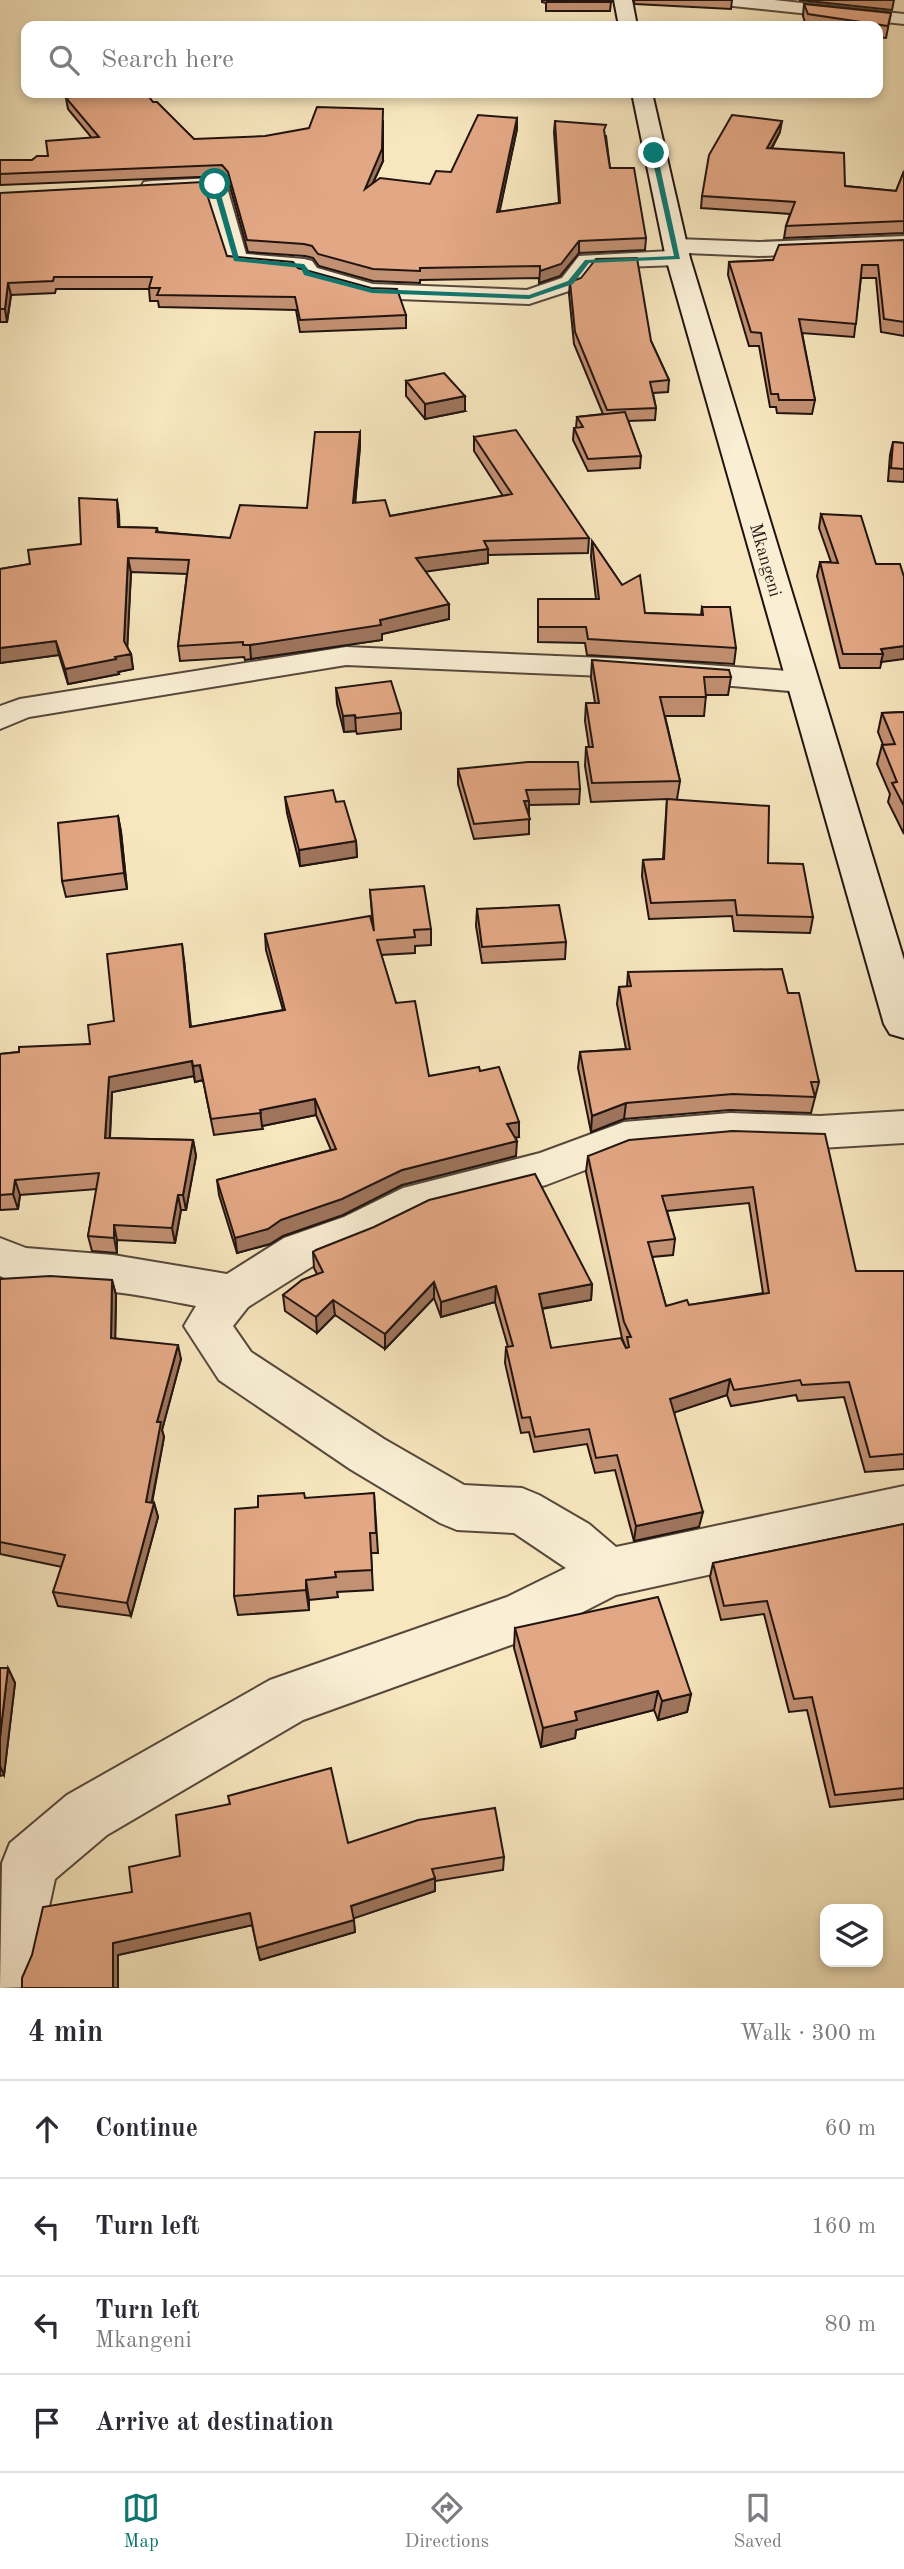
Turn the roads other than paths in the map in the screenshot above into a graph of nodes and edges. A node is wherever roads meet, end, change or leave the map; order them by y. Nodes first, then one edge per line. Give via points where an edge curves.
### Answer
1 (623, 0) edge
2 (723, 0) edge
3 (904, 19) edge
4 (627, 21) edge
5 (643, 98) edge
6 (135, 188) edge
7 (904, 243) edge
8 (677, 252) junction
9 (802, 682) junction
10 (0, 719) edge
11 (904, 1024) edge
12 (904, 1127) edge
13 (0, 1256) edge
14 (232, 1294) junction
15 (904, 1509) edge
16 (609, 1573) junction
17 (15, 1863) edge
18 (0, 1975) edge

1 - 4 street
2 - 3 street
5 - 8 street, Mkangeni
6 - 8 street via 215,184 236,260 304,266 307,273 372,291 529,297 570,283 587,261
7 - 8 street
8 - 9 street, Mkangeni
9 - 10 street via 628,668 346,656 20,709
9 - 11 street, Mkangeni
12 - 14 street via 820,1132 730,1129 624,1138 546,1168 418,1200 300,1251
13 - 14 street via 21,1266 113,1273
14 - 16 street via 206,1326 235,1366 367,1454 457,1507 522,1511 571,1541
15 - 16 street
16 - 17 street via 518,1618 289,1699 87,1815
17 - 18 street via 7,1966

